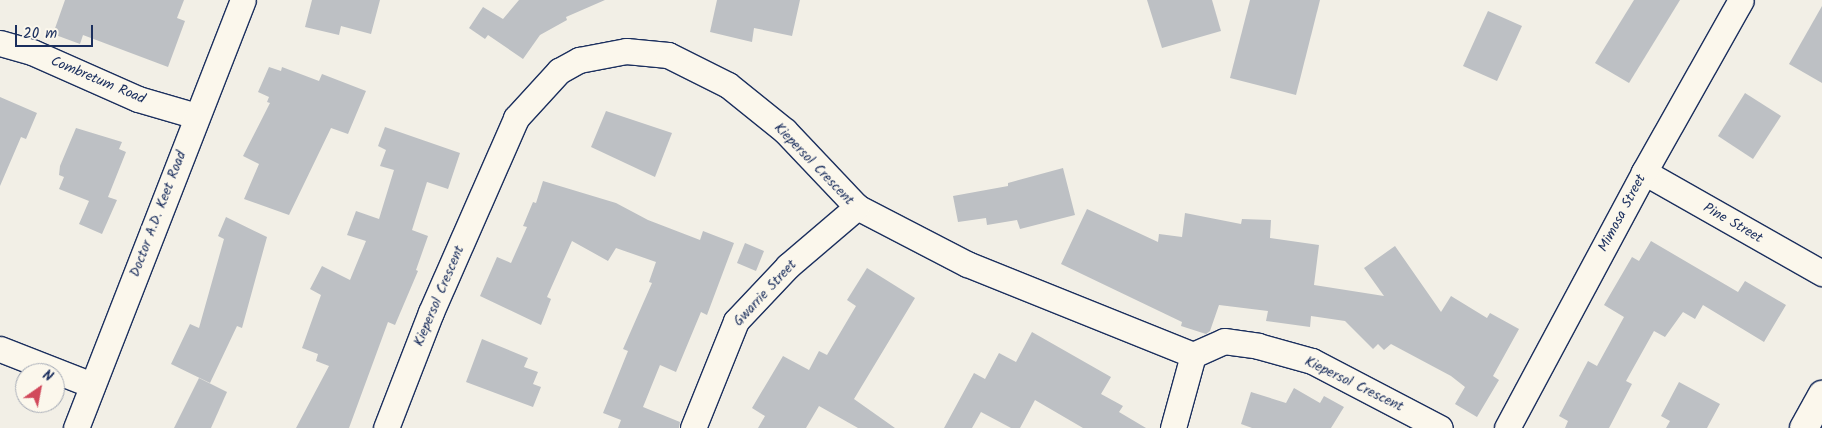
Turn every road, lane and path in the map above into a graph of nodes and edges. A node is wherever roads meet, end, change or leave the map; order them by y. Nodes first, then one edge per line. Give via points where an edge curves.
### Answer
1 (243, 0) edge
2 (1741, 0) edge
3 (0, 44) edge
4 (196, 116) junction
5 (1644, 172) junction
6 (857, 207) junction
7 (1822, 273) edge
8 (0, 349) edge
9 (1192, 355) junction
10 (92, 385) junction
11 (1822, 395) edge
12 (76, 428) edge
13 (386, 428) edge
14 (693, 428) edge
15 (1173, 428) edge
16 (1440, 428) edge
17 (1507, 428) edge
18 (1804, 428) edge

1 - 4 street, Doctor A.D. Keet Road
2 - 5 street, Mimosa Street
3 - 4 street, Combretum Road via 32,52 138,99
4 - 10 street, Doctor A.D. Keet Road
5 - 7 street, Pine Street
5 - 17 street, Mimosa Street
6 - 9 street, Kiepersol Crescent via 967,264
6 - 13 street, Kiepersol Crescent via 785,131 728,85 668,55 626,51 579,60 559,71 516,118 431,312
6 - 14 street, Gwarrie Street via 788,266 736,320 714,367
8 - 10 street
9 - 15 street
9 - 16 street, Kiepersol Crescent via 1224,341 1258,346 1312,361
10 - 12 street, Doctor A.D. Keet Road
11 - 18 street

